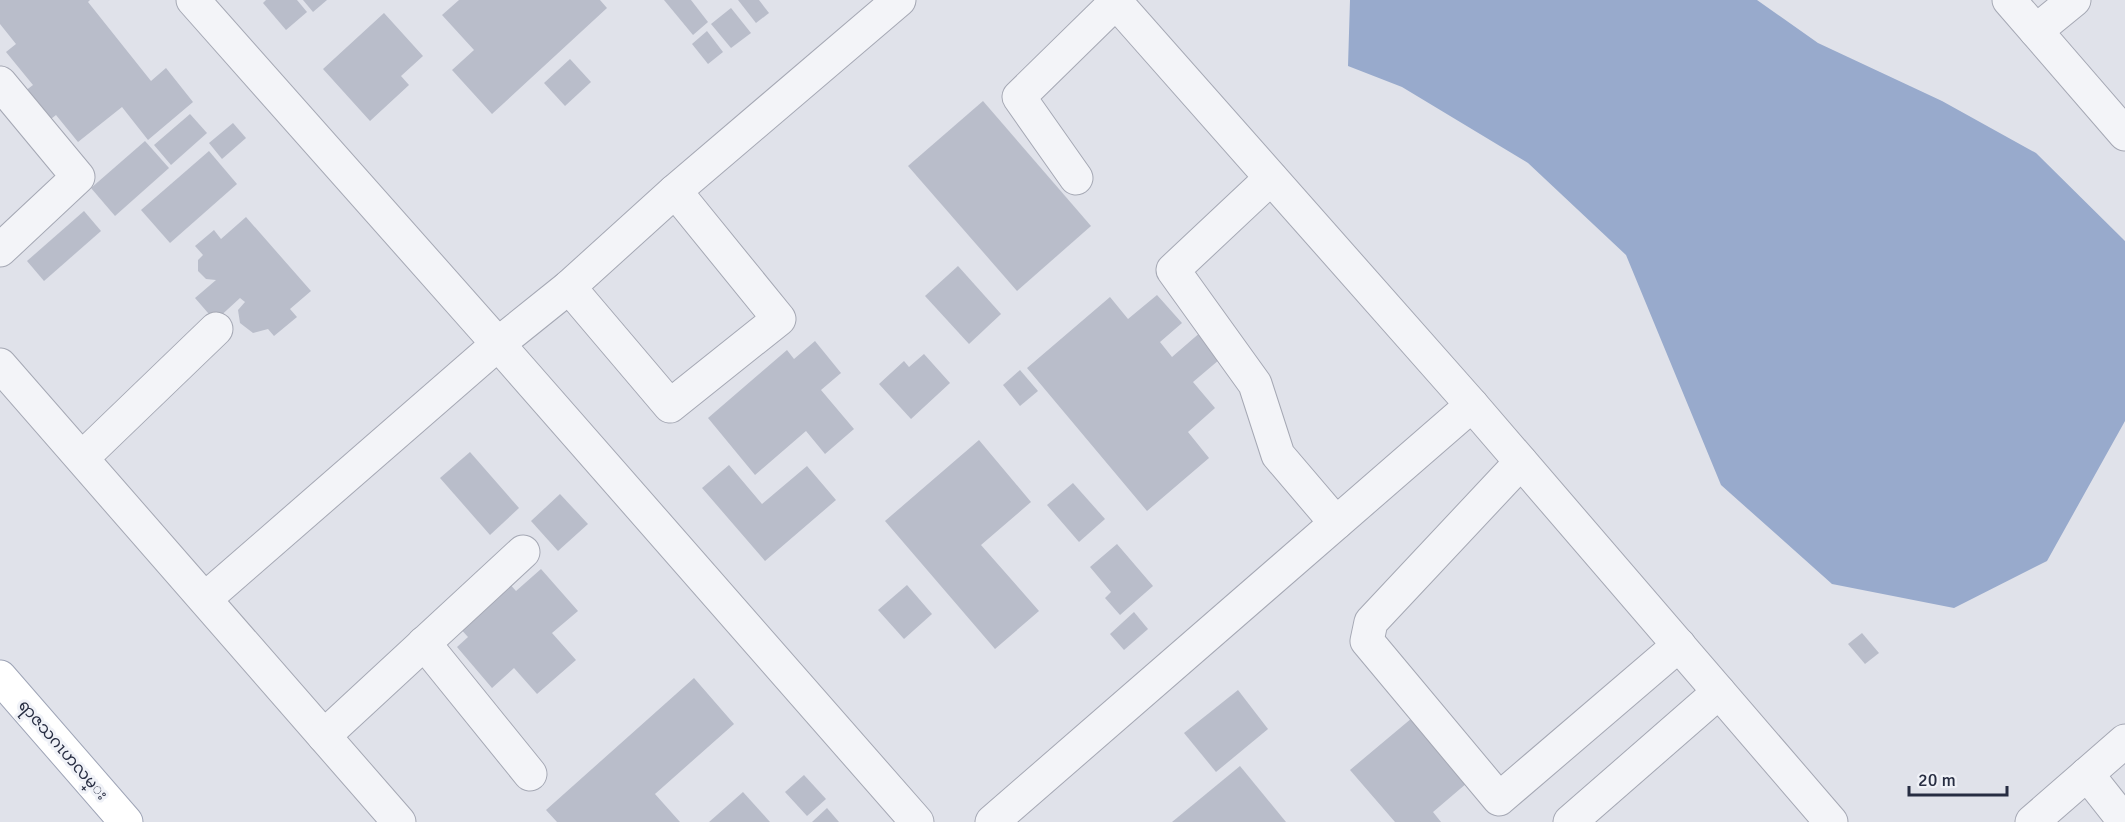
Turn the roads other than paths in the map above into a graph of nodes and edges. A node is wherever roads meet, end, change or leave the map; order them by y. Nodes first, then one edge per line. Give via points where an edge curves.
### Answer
1 (193, 0) edge
2 (2009, 0) edge
3 (2074, 0) edge
4 (1115, 1) edge
5 (893, 2) edge
6 (2036, 31) junction
7 (0, 83) edge
8 (2125, 134) edge
9 (1076, 178) dead end
10 (1271, 178) junction
11 (675, 191) junction
12 (0, 250) edge
13 (569, 287) junction
14 (216, 329) dead end
15 (498, 344) junction
16 (0, 365) edge
17 (1472, 405) junction
18 (82, 458) junction
19 (1521, 462) junction
20 (1336, 523) junction
21 (523, 552) dead end
22 (205, 599) junction
23 (424, 643) junction
24 (1679, 645) junction
25 (0, 677) edge
26 (1719, 692) junction
27 (324, 736) junction
28 (2125, 741) edge
29 (530, 774) dead end
30 (2087, 774) junction
31 (126, 822) edge
32 (399, 822) edge
33 (917, 822) edge
34 (992, 822) edge
35 (1570, 822) edge
36 (1831, 822) edge
37 (2032, 822) edge
38 (2125, 822) edge

1 - 15 street
2 - 6 street
3 - 6 street
4 - 9 street via 1019,98
4 - 10 street
5 - 11 street
6 - 8 street
7 - 12 street via 78,177
10 - 17 street
10 - 20 street via 1173,270 1255,384 1278,455
11 - 13 street
11 - 13 street via 779,319 670,406
13 - 15 street
14 - 18 street
15 - 22 street
15 - 33 street
16 - 18 street
17 - 19 street
17 - 20 street
18 - 22 street
19 - 24 street
19 - 24 street via 1371,622 1367,641 1499,799
20 - 34 street
21 - 23 street
22 - 27 street
23 - 27 street
23 - 29 street
24 - 26 street
25 - 31 main road, ရာဇသဂၤဟလမ္း
26 - 35 street
26 - 36 street
27 - 32 street
28 - 30 street
30 - 37 street
30 - 38 street

